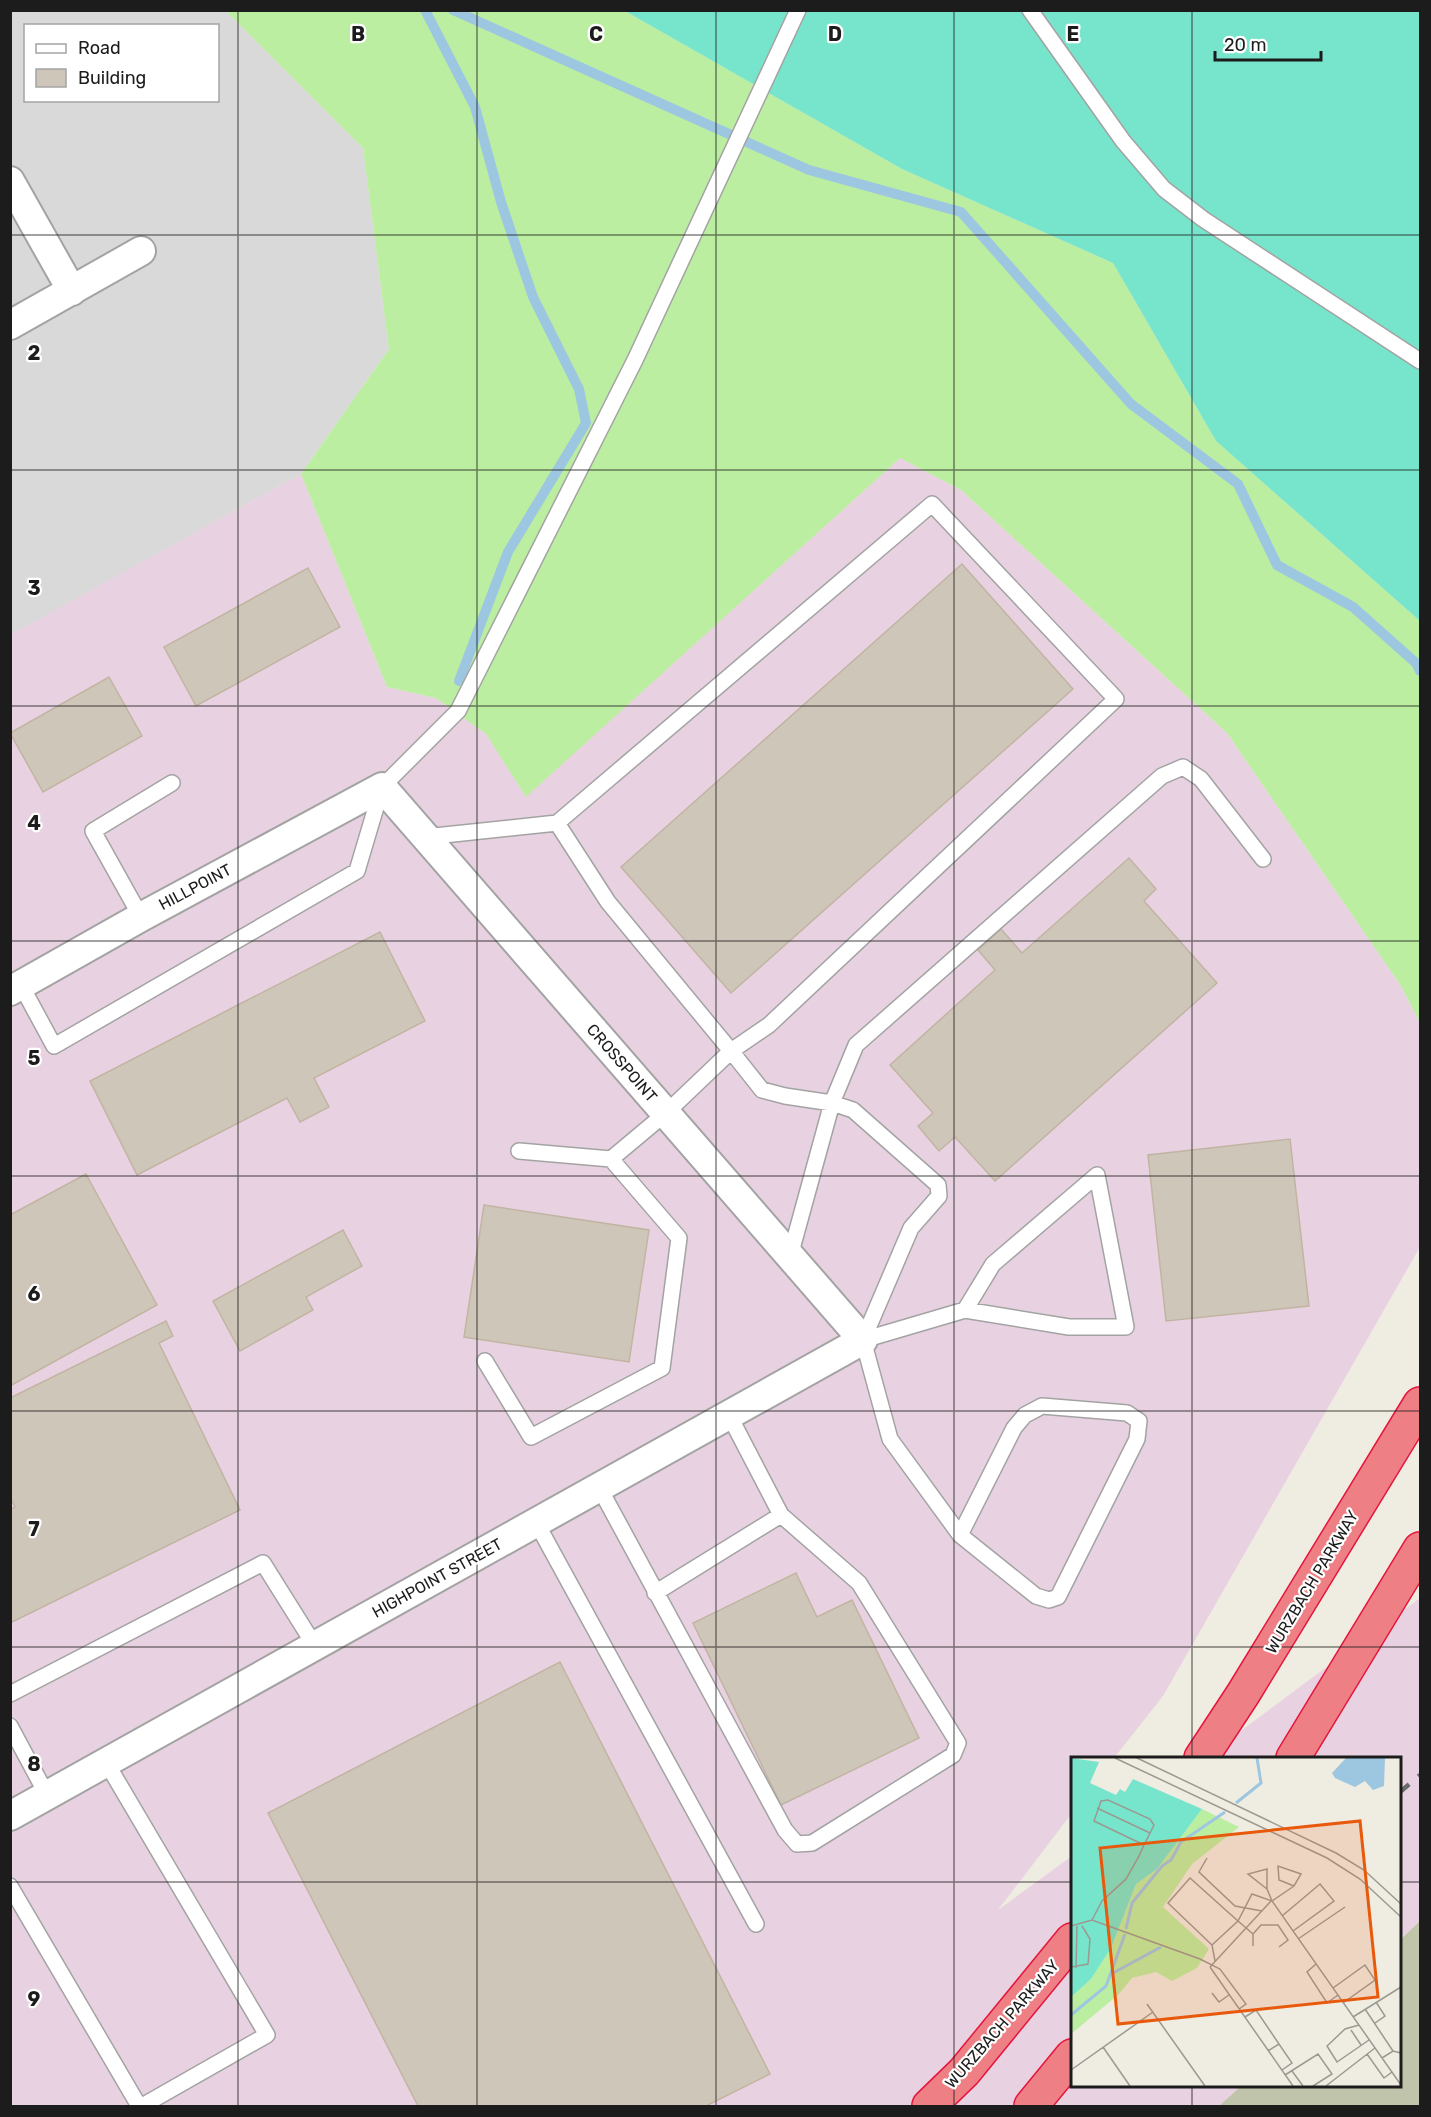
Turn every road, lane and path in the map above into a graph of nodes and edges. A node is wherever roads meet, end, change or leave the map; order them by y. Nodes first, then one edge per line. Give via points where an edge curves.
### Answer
1 (798, 10) edge
2 (1029, 10) edge
3 (10, 181) edge
4 (141, 251) dead end
5 (72, 291) junction
6 (10, 325) edge
7 (1420, 362) edge
8 (172, 783) dead end
9 (382, 787) junction
10 (557, 823) junction
11 (425, 837) junction
12 (1263, 859) dead end
13 (141, 917) junction
14 (16, 988) edge
15 (731, 1051) junction
16 (832, 1103) junction
17 (666, 1113) junction
18 (519, 1151) dead end
19 (611, 1159) junction
20 (790, 1256) junction
21 (965, 1310) junction
22 (863, 1340) junction
23 (485, 1361) dead end
24 (1420, 1404) edge
25 (729, 1414) junction
26 (599, 1487) junction
27 (781, 1515) junction
28 (536, 1522) junction
29 (960, 1535) junction
30 (1420, 1549) edge
31 (655, 1593) junction
32 (315, 1646) junction
33 (10, 1694) edge
34 (10, 1726) edge
35 (1202, 1757) edge
36 (1294, 1757) edge
37 (106, 1762) junction
38 (47, 1795) junction
39 (10, 1816) edge
40 (10, 1886) edge
41 (756, 1924) dead end
42 (1071, 1941) edge
43 (1071, 2057) edge
44 (141, 2106) edge
45 (929, 2106) edge
46 (1031, 2106) edge

1 - 9 lane via 635,360 458,711
2 - 7 lane via 1123,141 1164,189 1203,219
3 - 5 street
4 - 5 street
5 - 6 street
8 - 13 lane via 93,831
9 - 11 street, CROSSPOINT
9 - 13 street, HILLPOINT
9 - 14 lane via 357,871 54,1046
10 - 11 lane
10 - 15 lane via 608,902
10 - 15 lane via 932,504 1116,699 769,1025
11 - 17 street, CROSSPOINT
12 - 16 lane via 1201,779 1183,767 1162,776 856,1046
13 - 14 street, HILLPOINT
15 - 16 lane via 762,1090
15 - 17 lane
16 - 20 lane
16 - 22 lane via 853,1110 938,1185 939,1196 911,1228
17 - 19 lane
17 - 20 street, CROSSPOINT
18 - 19 lane
19 - 23 lane via 679,1238 662,1368 531,1437
20 - 22 street, CROSSPOINT
21 - 21 lane via 1069,1327 1126,1327 1096,1175 993,1264
21 - 22 lane
22 - 25 street, HIGHPOINT STREET
22 - 29 lane via 890,1439
24 - 35 highway, WURZBACH PARKWAY
25 - 26 street, HIGHPOINT STREET
25 - 27 lane
26 - 28 street, HIGHPOINT STREET
26 - 31 lane
27 - 31 lane
27 - 31 lane via 859,1583 958,1743 953,1755 812,1843 797,1844 785,1830
28 - 32 street, HIGHPOINT STREET
28 - 41 lane
29 - 29 lane via 1036,1596 1049,1600 1058,1597 1137,1439 1139,1421 1127,1413 1042,1406 1025,1415 1014,1428
30 - 36 highway
32 - 33 lane via 263,1563
32 - 37 street, HIGHPOINT STREET
34 - 38 lane
37 - 38 street, HIGHPOINT STREET
37 - 44 lane via 267,2035
38 - 39 street, HIGHPOINT STREET
40 - 44 lane
42 - 45 highway, WURZBACH PARKWAY via 964,2072
43 - 46 highway

